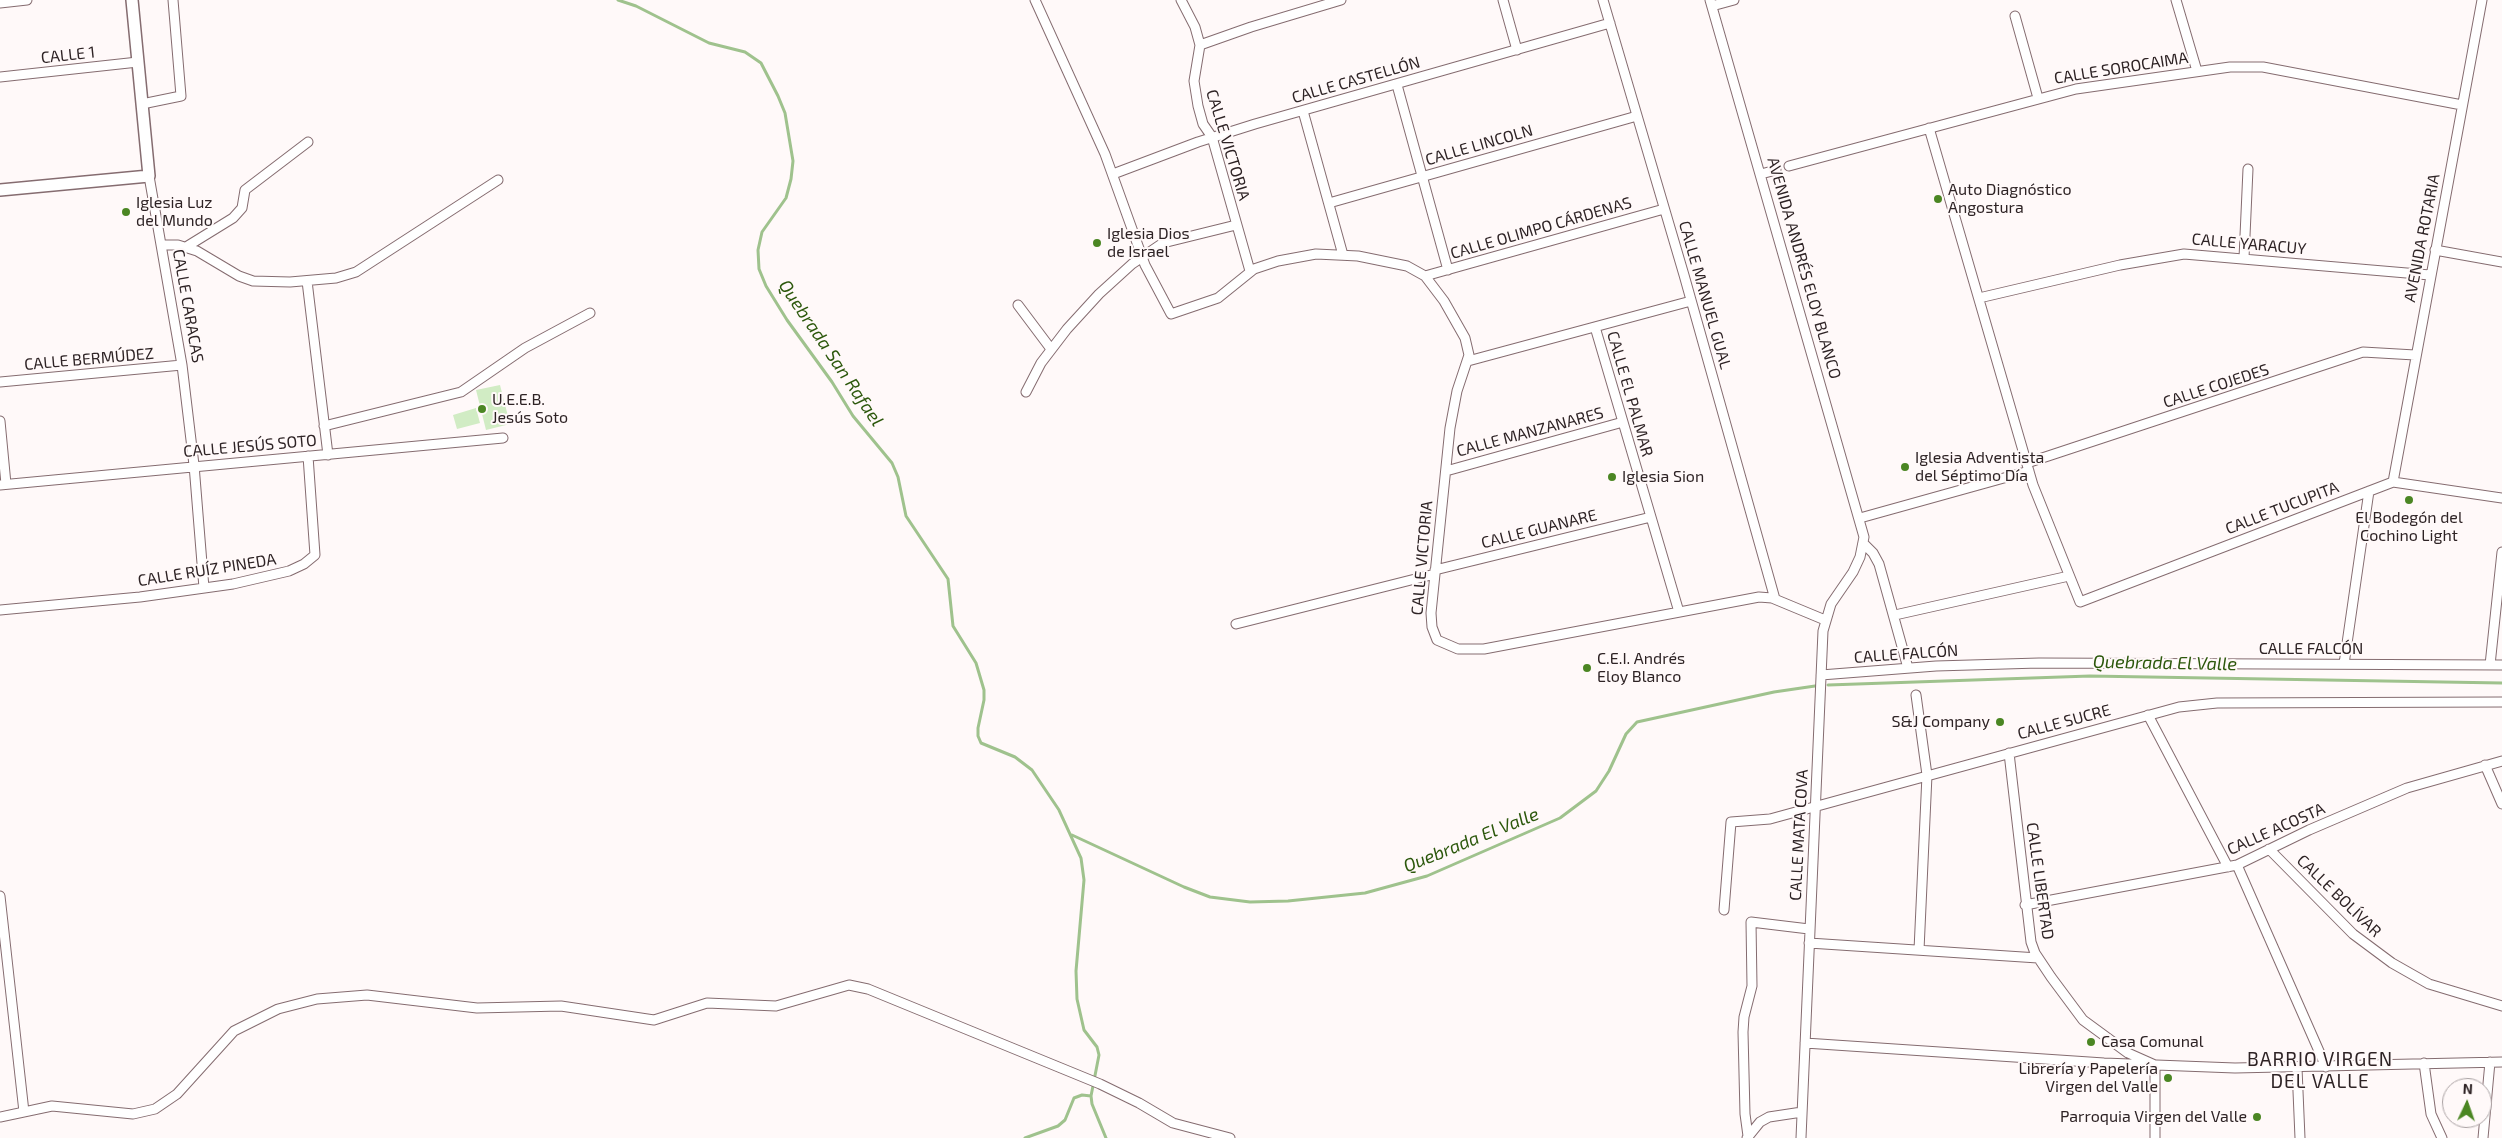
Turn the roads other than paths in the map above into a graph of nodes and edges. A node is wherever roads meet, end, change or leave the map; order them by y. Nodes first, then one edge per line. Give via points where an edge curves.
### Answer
1 (27, 0) edge
2 (132, 0) edge
3 (173, 0) edge
4 (1035, 0) edge
5 (1181, 0) edge
6 (1341, 0) edge
7 (1503, 0) edge
8 (1603, 0) edge
9 (1734, 0) edge
10 (2176, 0) edge
11 (2482, 0) edge
12 (0, 3) edge
13 (1711, 3) edge
14 (2014, 16) dead end
15 (1610, 23) junction
16 (1200, 45) junction
17 (1517, 50) junction
18 (138, 62) junction
19 (2197, 71) junction
20 (0, 77) edge
21 (1397, 85) junction
22 (2038, 98) junction
23 (142, 104) junction
24 (2462, 105) junction
25 (1303, 111) junction
26 (1637, 116) junction
27 (1929, 128) junction
28 (1212, 137) junction
29 (308, 142) dead end
30 (1789, 166) dead end
31 (2248, 169) dead end
32 (1776, 170) dead end
33 (1113, 174) junction
34 (1761, 174) junction
35 (149, 176) junction
36 (1423, 176) junction
37 (498, 180) dead end
38 (0, 190) edge
39 (1329, 203) junction
40 (1664, 208) junction
41 (1236, 225) junction
42 (161, 245) junction
43 (186, 247) junction
44 (2435, 250) junction
45 (1343, 255) junction
46 (1142, 257) junction
47 (2244, 258) junction
48 (2502, 262) edge
49 (1448, 270) junction
50 (1250, 271) junction
51 (2430, 275) junction
52 (1425, 276) junction
53 (307, 281) junction
54 (1979, 298) junction
55 (1691, 301) junction
56 (1018, 305) dead end
57 (590, 313) dead end
58 (1595, 327) junction
59 (1050, 349) junction
60 (2415, 355) junction
61 (1468, 361) junction
62 (182, 365) junction
63 (0, 382) edge
64 (1026, 392) dead end
65 (0, 421) edge
66 (1623, 422) junction
67 (324, 426) junction
68 (503, 438) dead end
69 (328, 455) junction
70 (308, 456) junction
71 (194, 465) junction
72 (2028, 467) junction
73 (1446, 471) junction
74 (2393, 482) junction
75 (3, 484) edge
76 (2369, 491) junction
77 (2502, 498) edge
78 (1651, 517) junction
79 (1860, 518) junction
80 (1864, 544) junction
81 (2502, 552) edge
82 (1435, 572) junction
83 (2069, 576) junction
84 (204, 588) junction
85 (1775, 600) junction
86 (0, 610) edge
87 (1679, 612) junction
88 (1895, 615) junction
89 (1825, 620) junction
90 (1236, 624) dead end
91 (2344, 664) junction
92 (2490, 665) junction
93 (2502, 665) edge
94 (1908, 668) junction
95 (1821, 675) junction
96 (1916, 694) dead end
97 (2502, 702) edge
98 (2148, 715) junction
99 (2009, 753) junction
100 (2502, 761) edge
101 (2485, 765) junction
102 (1927, 775) junction
103 (2502, 804) edge
104 (1815, 805) junction
105 (2269, 850) junction
106 (2232, 866) junction
107 (0, 896) edge
108 (2026, 905) junction
109 (1724, 910) dead end
110 (1809, 928) junction
111 (1809, 943) junction
112 (1919, 950) junction
113 (2038, 958) junction
114 (11, 993) junction
115 (0, 994) edge
116 (2502, 1006) edge
117 (1804, 1043) junction
118 (2490, 1062) junction
119 (2502, 1062) edge
120 (2424, 1063) junction
121 (2155, 1065) junction
122 (2326, 1067) junction
123 (2297, 1068) junction
124 (24, 1112) junction
125 (1802, 1112) junction
126 (0, 1117) edge
127 (1747, 1137) edge
128 (1230, 1138) edge
129 (1801, 1138) edge
130 (2155, 1138) edge
131 (2300, 1138) edge
132 (2442, 1138) edge
133 (2483, 1138) edge

1 - 12 street
2 - 18 street, CALLE CARACAS
3 - 23 street via 181,96
4 - 33 street
5 - 16 street
6 - 16 street
7 - 17 street
8 - 15 street, CALLE MANUEL GUAL
9 - 13 street
10 - 19 street
11 - 24 street, AVENIDA ROTARIA
13 - 34 street, AVENIDA ANDRÉS ELOY BLANCO
14 - 22 street
15 - 17 street, CALLE CASTELLÓN
15 - 26 street, CALLE MANUEL GUAL
16 - 28 street, CALLE VICTORIA via 1194,71 1195,91 1203,124
17 - 21 street, CALLE CASTELLÓN
18 - 20 street, CALLE 1
18 - 23 street, CALLE CARACAS
19 - 22 street, CALLE SOROCAIMA via 2084,87
19 - 24 street, CALLE SOROCAIMA via 2263,67
21 - 25 street, CALLE CASTELLÓN
21 - 36 street
22 - 27 street, CALLE SOROCAIMA
23 - 35 street, CALLE CARACAS
24 - 44 street, AVENIDA ROTARIA
25 - 28 street, CALLE CASTELLÓN
25 - 39 street
26 - 36 street, CALLE LINCOLN
26 - 40 street, CALLE MANUEL GUAL
27 - 30 street, CALLE SOROCAIMA
27 - 54 street
28 - 33 street, CALLE CASTELLÓN
28 - 41 street, CALLE VICTORIA
29 - 43 street via 245,190 242,208 233,218
31 - 47 street
32 - 34 street
33 - 46 street
34 - 79 street, AVENIDA ANDRÉS ELOY BLANCO
35 - 38 street
35 - 42 street, CALLE CARACAS
36 - 39 street, CALLE LINCOLN
36 - 49 street
37 - 53 street via 356,272
39 - 45 street
40 - 49 street, CALLE OLIMPO CÁRDENAS
40 - 55 street, CALLE MANUEL GUAL
41 - 46 street via 1163,243
41 - 50 street, CALLE VICTORIA
42 - 43 street
42 - 62 street, CALLE CARACAS
43 - 53 street via 245,279
44 - 48 street
44 - 51 street, AVENIDA ROTARIA
45 - 50 street, CALLE VICTORIA via 1308,255
45 - 52 street, CALLE VICTORIA via 1400,264
46 - 50 street, CALLE VICTORIA via 1171,314 1218,298
46 - 59 street via 1094,300
47 - 51 street, CALLE YARACUY
47 - 54 street, CALLE YARACUY via 2174,255
49 - 52 street, CALLE OLIMPO CÁRDENAS
51 - 60 street, AVENIDA ROTARIA
52 - 61 street, CALLE VICTORIA via 1465,338
53 - 67 street
54 - 72 street
55 - 58 street
55 - 85 street, CALLE MANUEL GUAL
56 - 59 street
57 - 67 street via 526,348 461,392
58 - 61 street
58 - 66 street, CALLE EL PALMAR
59 - 64 street
60 - 72 street, CALLE COJEDES via 2363,352
60 - 74 street, AVENIDA ROTARIA
61 - 73 street, CALLE VICTORIA via 1457,391
62 - 63 street, CALLE BERMÚDEZ
62 - 71 street, CALLE CARACAS
65 - 75 street
66 - 73 street, CALLE MANZANARES
66 - 78 street, CALLE EL PALMAR
67 - 69 street
68 - 69 street, CALLE JESÚS SOTO
69 - 70 street, CALLE JESÚS SOTO
70 - 71 street, CALLE JESÚS SOTO
70 - 84 street, CALLE RUÍZ PINEDA via 314,555 289,571
71 - 75 street, CALLE JESÚS SOTO
71 - 84 street, CALLE CARACAS
72 - 79 street, CALLE COJEDES
72 - 83 street
73 - 82 street, CALLE VICTORIA
74 - 76 street, CALLE TUCUPITA
74 - 77 street, CALLE TUCUPITA
76 - 83 street, CALLE TUCUPITA via 2080,602
76 - 91 street
78 - 82 street, CALLE GUANARE
78 - 87 street, CALLE EL PALMAR
79 - 80 street, AVENIDA ANDRÉS ELOY BLANCO
80 - 88 street via 1876,558
80 - 89 street, CALLE MATA COVA via 1854,572 1831,604
81 - 92 street
82 - 87 street, CALLE VICTORIA via 1431,613 1434,633 1442,643 1458,648 1475,650 1502,646
82 - 90 street, CALLE GUANARE
83 - 88 street
84 - 86 street, CALLE RUÍZ PINEDA
85 - 87 street, CALLE VICTORIA via 1759,597
85 - 89 street, CALLE VICTORIA
88 - 94 street
89 - 95 street, CALLE MATA COVA
91 - 92 street, CALLE FALCÓN
91 - 94 street, CALLE FALCÓN via 2038,663
92 - 93 street, CALLE FALCÓN
94 - 95 street, CALLE FALCÓN
95 - 104 street, CALLE MATA COVA
96 - 102 street
97 - 98 street, CALLE SUCRE via 2218,703 2179,707
98 - 99 street, CALLE SUCRE
98 - 106 street
99 - 102 street, CALLE SUCRE
99 - 108 street, CALLE LIBERTAD
100 - 101 street, CALLE ACOSTA
101 - 103 street
101 - 105 street, CALLE ACOSTA via 2407,788
102 - 104 street, CALLE SUCRE
102 - 112 street
104 - 109 street, CALLE SUCRE via 1770,819 1731,822
104 - 110 street, CALLE MATA COVA
105 - 106 street, CALLE ACOSTA
105 - 116 street, CALLE BOLÍVAR via 2353,934 2392,963 2429,984
106 - 108 street, CALLE ACOSTA
106 - 122 street
107 - 114 street
108 - 113 street, CALLE LIBERTAD via 2031,942
110 - 111 street, CALLE MATA COVA
110 - 127 street via 1751,922 1752,986 1743,1032
111 - 112 street
111 - 117 street, CALLE MATA COVA
112 - 113 street
113 - 121 street, CALLE LIBERTAD via 2083,1020 2128,1053
114 - 115 street
114 - 124 street
117 - 121 street
117 - 125 street, CALLE MATA COVA
118 - 119 street
118 - 120 street
118 - 133 street
120 - 122 street
120 - 132 street via 2431,1114
121 - 123 street
121 - 130 street
122 - 123 street
123 - 131 street
124 - 126 street
124 - 128 street via 52,1106 133,1114 155,1109 177,1094 224,1042 244,1025 299,1003 352,994 477,1008 561,1006 654,1020 707,1004 776,1006 841,986 858,986 1100,1084 1173,1123
125 - 127 street via 1769,1117
125 - 129 street, CALLE MATA COVA

